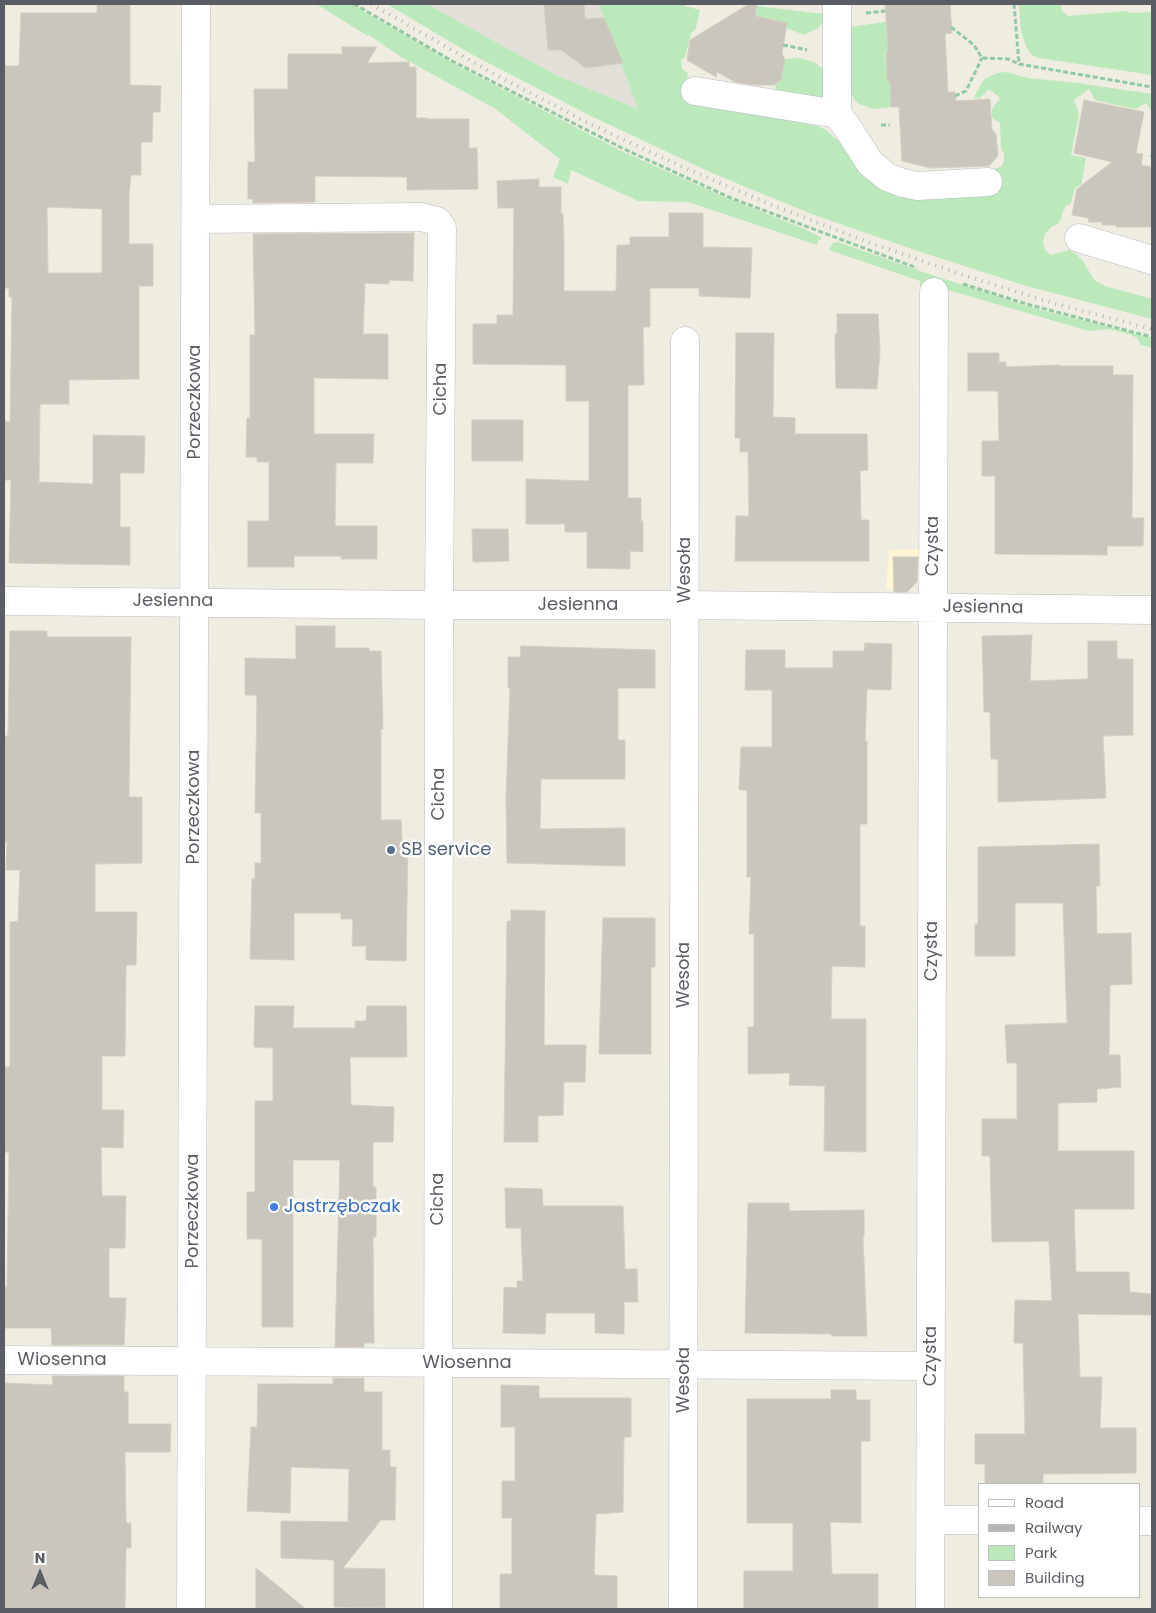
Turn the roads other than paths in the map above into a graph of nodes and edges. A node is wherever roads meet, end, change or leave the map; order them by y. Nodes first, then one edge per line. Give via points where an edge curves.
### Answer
1 (196, 4) edge
2 (837, 4) edge
3 (695, 91) dead end
4 (836, 114) junction
5 (988, 182) dead end
6 (196, 219) junction
7 (1079, 238) dead end
8 (1152, 260) edge
9 (938, 282) road end
10 (685, 341) dead end
11 (4, 601) edge
12 (195, 601) junction
13 (439, 604) junction
14 (684, 604) junction
15 (933, 608) junction
16 (1152, 610) edge
17 (4, 1360) edge
18 (192, 1361) junction
19 (438, 1363) junction
20 (684, 1364) junction
21 (931, 1366) junction
22 (930, 1520) junction
23 (978, 1520) edge
24 (191, 1609) edge
25 (438, 1609) edge
26 (683, 1609) edge
27 (930, 1609) edge

1 - 6 street, Porzeczkowa
2 - 4 street
3 - 4 street
4 - 5 street via 870,164 887,178 918,186
6 - 12 street, Porzeczkowa
6 - 13 street, Cicha via 421,217 441,226
7 - 8 street
9 - 15 street, Czysta
10 - 14 street, Wesoła
11 - 12 street, Jesienna
12 - 13 street, Jesienna
12 - 18 street, Porzeczkowa
13 - 14 street, Jesienna
13 - 19 street, Cicha
14 - 15 street, Jesienna
14 - 20 street, Wesoła
15 - 16 street, Jesienna
15 - 21 street, Czysta
17 - 18 street, Wiosenna
18 - 19 street, Wiosenna
18 - 24 street, Porzeczkowa
19 - 20 street, Wiosenna
19 - 25 street, Cicha
20 - 21 street, Wiosenna
20 - 26 street, Wesoła
21 - 22 street, Czysta
22 - 23 street
22 - 27 street, Czysta

